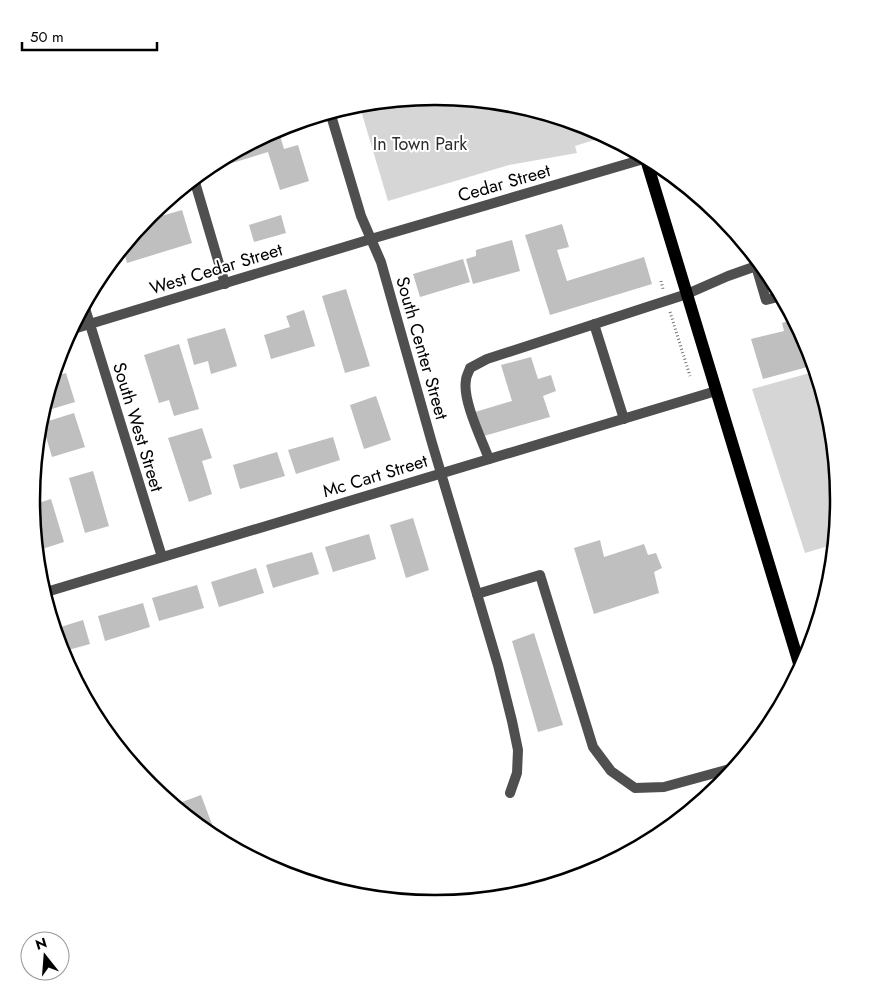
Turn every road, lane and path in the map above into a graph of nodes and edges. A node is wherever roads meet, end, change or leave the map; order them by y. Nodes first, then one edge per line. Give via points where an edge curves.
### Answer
1 (332, 118) edge
2 (636, 160) edge
3 (649, 168) edge
4 (196, 186) edge
5 (371, 239) junction
6 (754, 267) edge
7 (762, 278) edge
8 (661, 281) dead end
9 (225, 284) junction
10 (686, 294) junction
11 (775, 298) edge
12 (667, 300) junction
13 (86, 315) edge
14 (594, 324) junction
15 (89, 325) junction
16 (80, 327) edge
17 (690, 376) dead end
18 (716, 391) junction
19 (624, 419) junction
20 (489, 459) junction
21 (441, 474) junction
22 (162, 557) junction
23 (51, 591) edge
24 (477, 594) junction
25 (798, 659) edge
26 (724, 771) edge
27 (510, 793) dead end

1 - 5 street, South Center Street
2 - 5 street, Cedar Street
3 - 10 main road
4 - 9 street
5 - 9 street, West Cedar Street
5 - 21 street, South Center Street
6 - 10 street
7 - 11 street via 766,300
8 - 12 path
9 - 15 street, West Cedar Street
10 - 12 street
10 - 18 main road
12 - 14 street
12 - 17 path
13 - 15 street, South West Street
14 - 19 street
14 - 20 street via 488,358 470,368 466,397
15 - 16 street, West Cedar Street
15 - 22 street, South West Street
18 - 19 street, Mc Cart Street
18 - 25 main road
19 - 20 street, Mc Cart Street
20 - 21 street, Mc Cart Street
21 - 22 street, Mc Cart Street
21 - 24 street, South Center Street
22 - 23 street, Mc Cart Street
24 - 26 street via 540,575 594,747 611,771 635,788 664,787
24 - 27 street, South Center Street via 518,750 517,773

